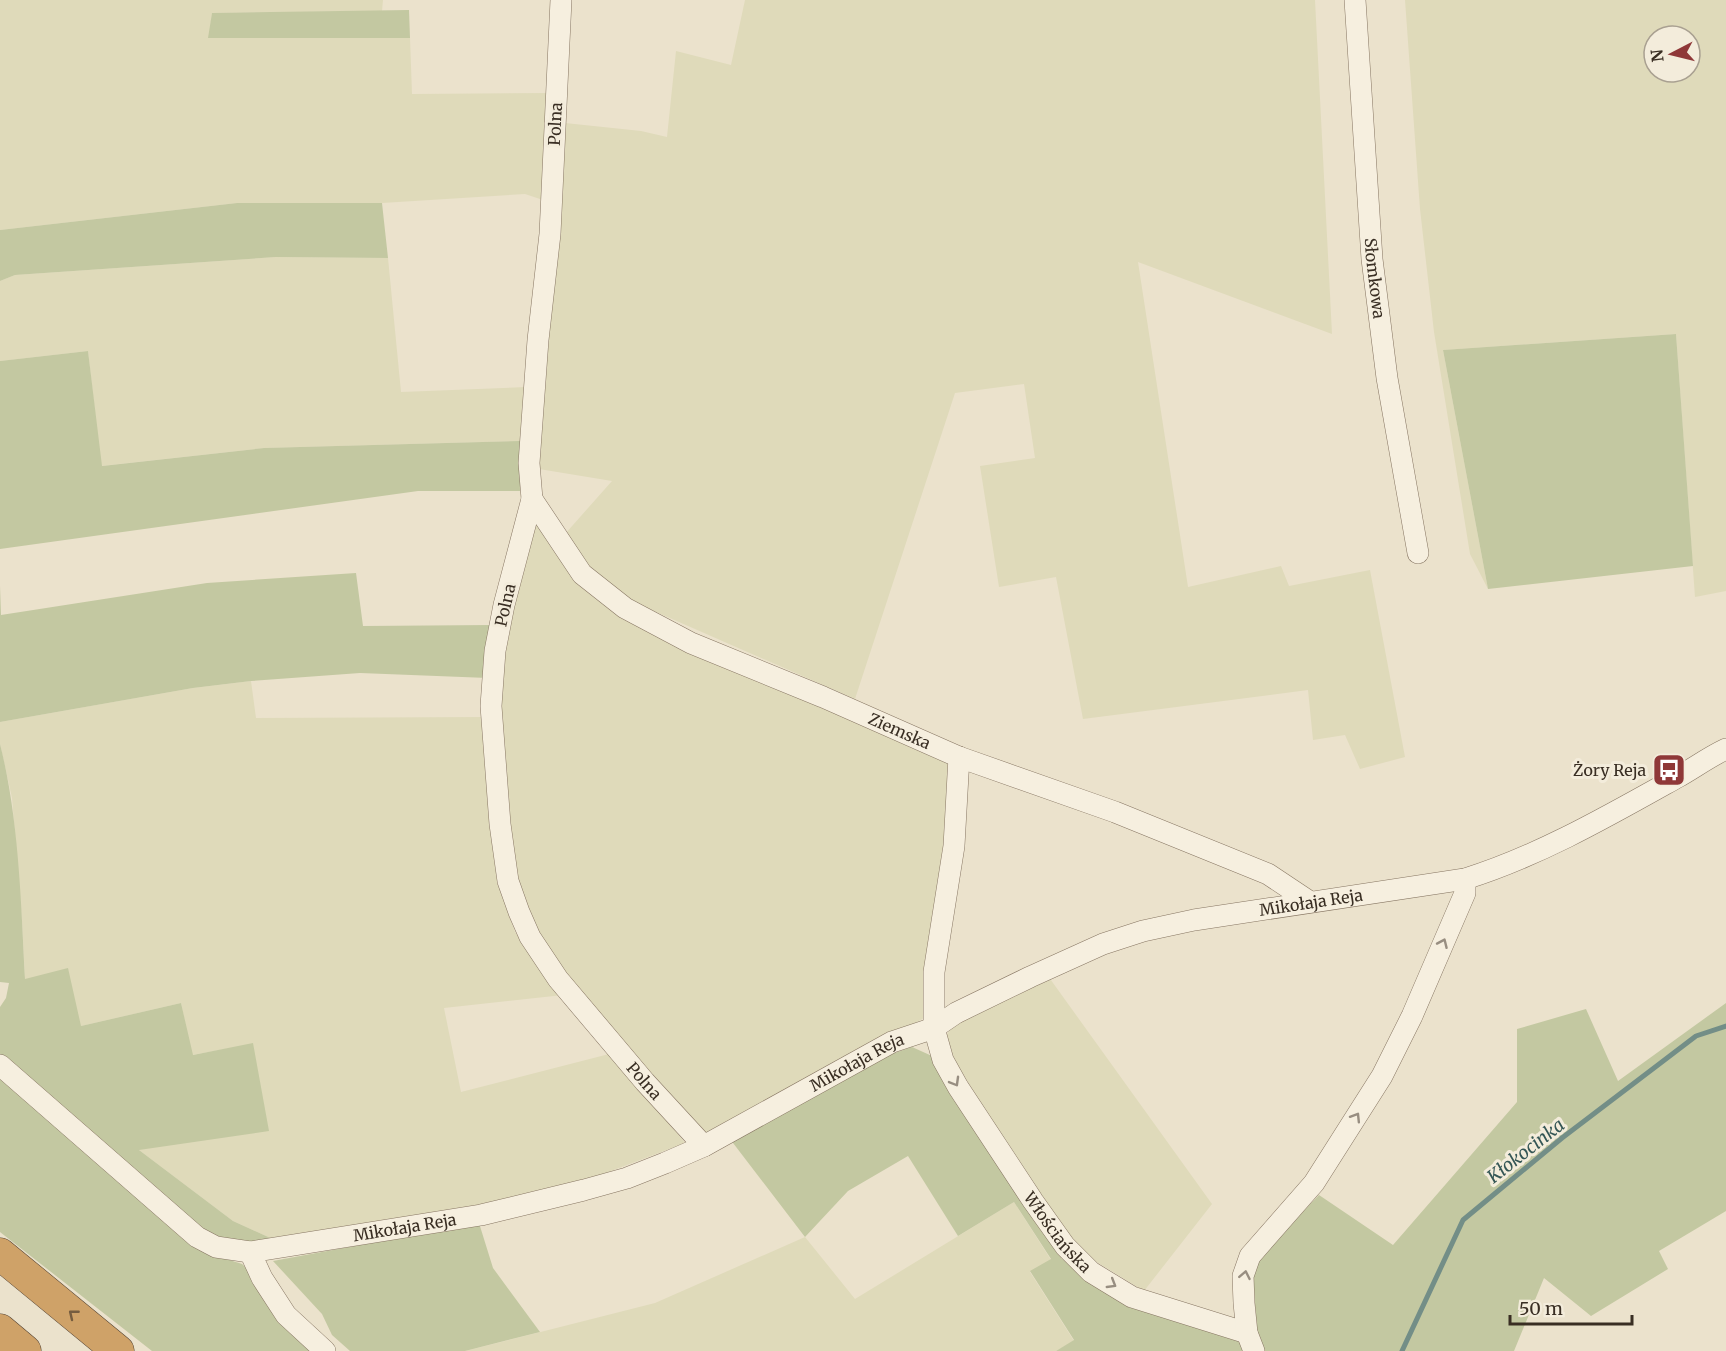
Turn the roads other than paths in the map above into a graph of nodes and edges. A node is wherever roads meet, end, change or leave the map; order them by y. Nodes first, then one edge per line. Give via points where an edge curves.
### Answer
1 (561, 0) edge
2 (1355, 0) edge
3 (532, 499) junction
4 (1418, 553) dead end
5 (1726, 749) edge
6 (959, 757) junction
7 (1465, 879) junction
8 (1310, 902) junction
9 (934, 1028) junction
10 (0, 1065) edge
11 (704, 1146) junction
12 (250, 1252) junction
13 (0, 1254) edge
14 (0, 1330) edge
15 (1251, 1342) edge
16 (25, 1351) edge
17 (118, 1351) edge
18 (325, 1351) edge

1 - 3 street, Polna via 550,234 529,463
2 - 4 street, Słomkowa via 1372,258 1387,378
3 - 6 street, Ziemska via 582,574 625,608 691,643
3 - 11 street, Polna via 504,605 495,651 491,706 508,881 530,936 558,979
5 - 7 street, Mikołaja Reja via 1567,836
6 - 8 street, Ziemska via 1115,812 1268,874
6 - 9 street, Włościańska via 954,846 934,972
7 - 8 street, Mikołaja Reja
15 -> 7 street via 1243,1276 1250,1256 1314,1183 1382,1076 1465,893
8 - 9 street, Mikołaja Reja via 1194,920 1103,944 1030,976
9 - 11 street, Mikołaja Reja via 892,1042
9 -> 15 street, Włościańska via 943,1060 958,1087 1033,1201 1065,1245 1091,1272 1132,1297
10 - 12 street, Mikołaja Reja via 197,1237 216,1247
11 - 12 street, Mikołaja Reja via 584,1191 493,1212
12 - 18 street via 286,1315
17 -> 13 highway
14 - 16 highway

